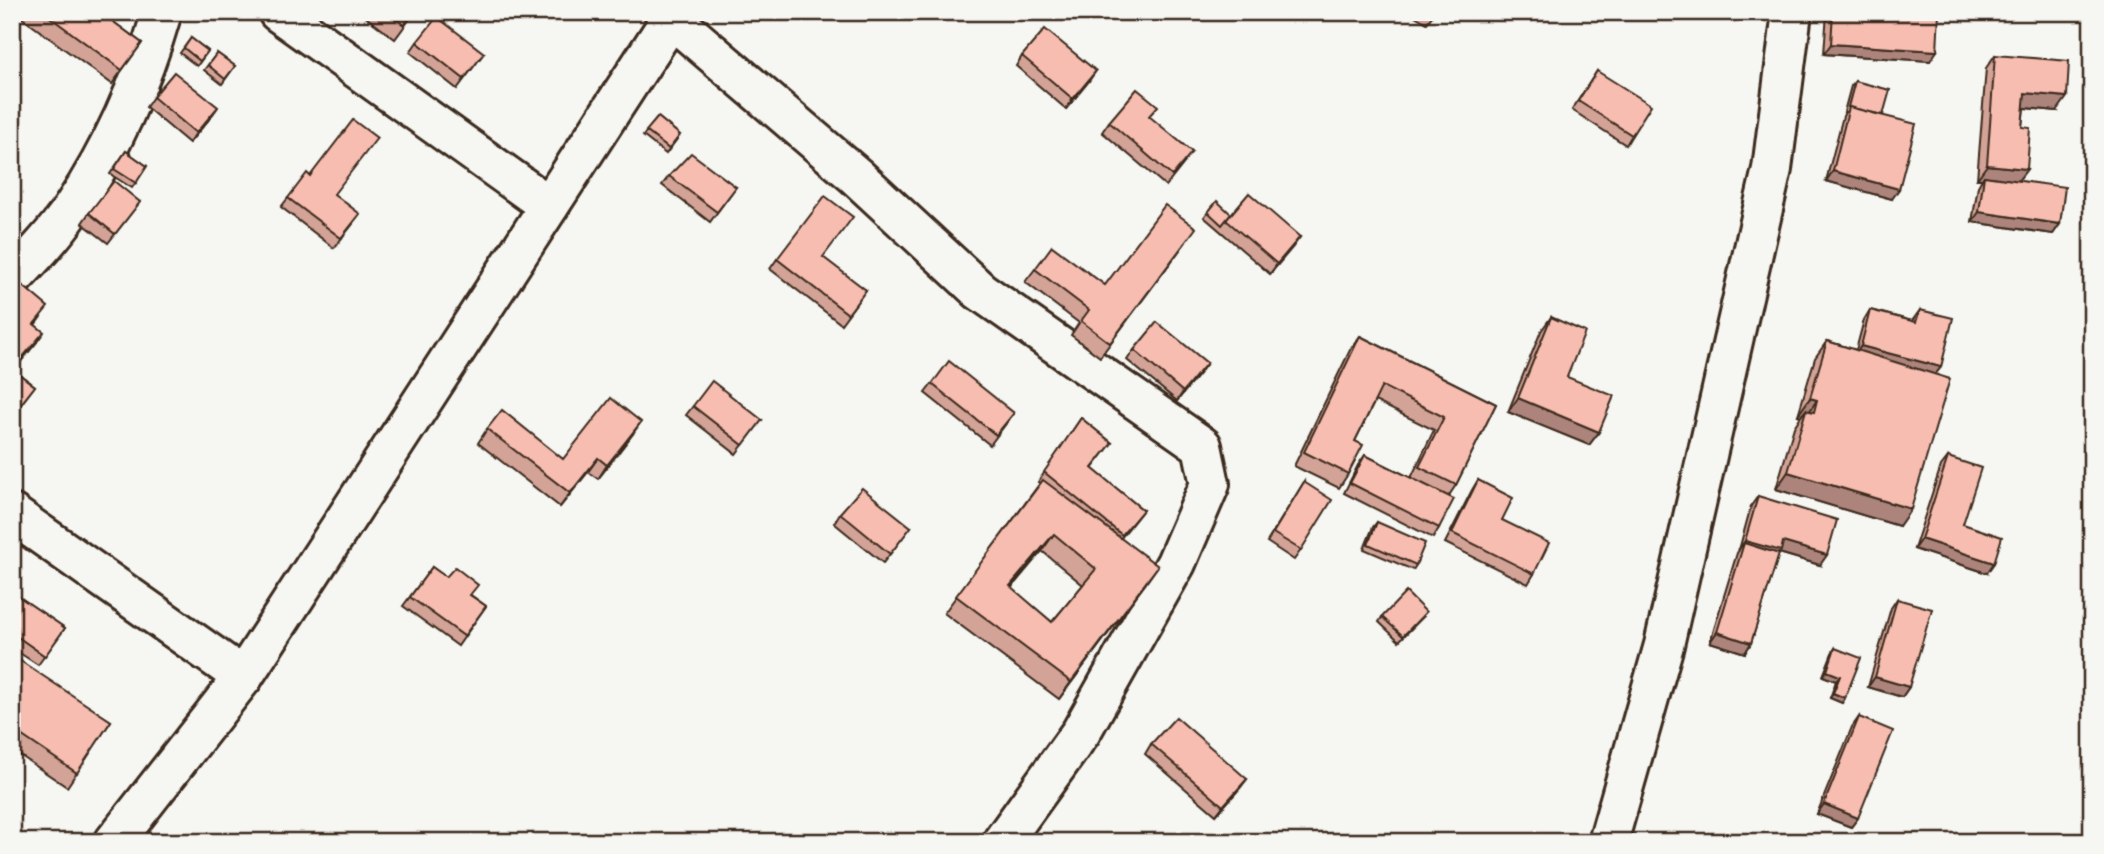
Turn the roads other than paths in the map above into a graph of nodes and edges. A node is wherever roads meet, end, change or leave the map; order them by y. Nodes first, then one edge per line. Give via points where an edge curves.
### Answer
1 (162, 12) edge
2 (278, 12) edge
3 (1792, 12) edge
4 (672, 14) edge
5 (549, 206) junction
6 (12, 279) edge
7 (12, 514) edge
8 (243, 677) junction
9 (114, 842) edge
10 (1002, 842) edge
11 (1608, 842) edge

1 - 6 street via 150,54 106,152 71,210
2 - 5 street
3 - 11 street via 1769,183 1664,645
4 - 5 street
4 - 10 street via 980,291 1202,446 1210,484 1176,563 1081,732
5 - 8 street
7 - 8 street
8 - 9 street

